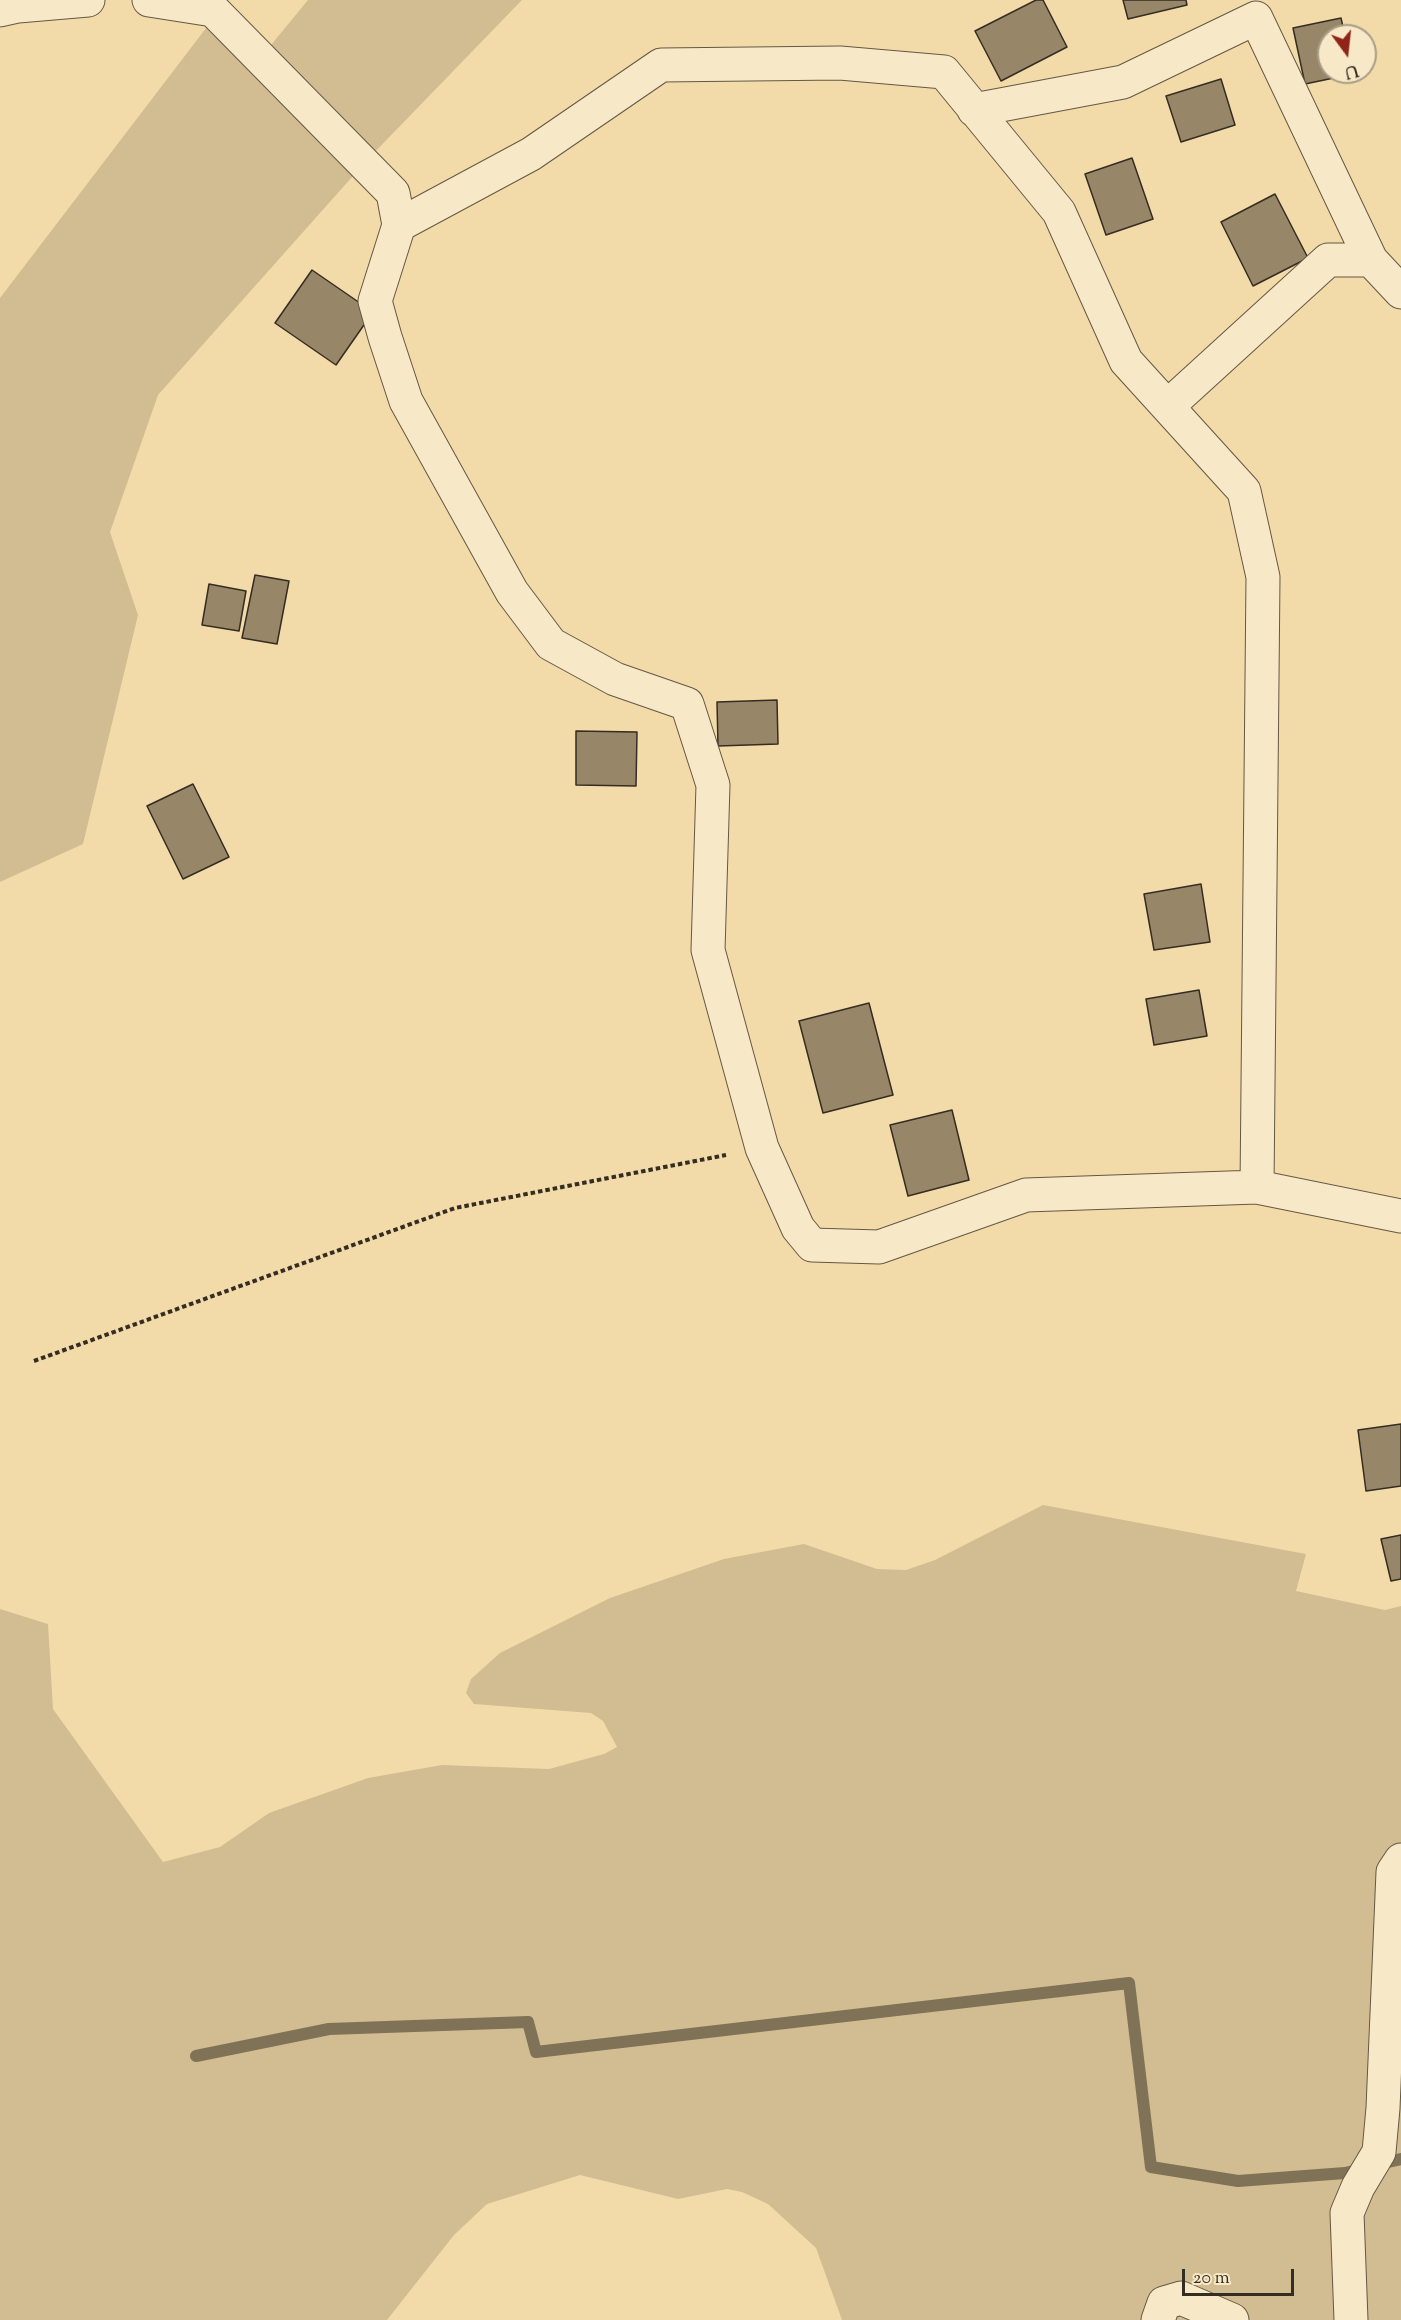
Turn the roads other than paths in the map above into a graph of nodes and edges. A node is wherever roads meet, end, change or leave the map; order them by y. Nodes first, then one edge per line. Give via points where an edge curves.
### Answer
1 (88, 0) edge
2 (149, 0) edge
3 (0, 10) edge
4 (974, 110) junction
5 (399, 225) junction
6 (1371, 260) junction
7 (1401, 292) edge
8 (1168, 406) junction
9 (1257, 1187) junction
10 (1401, 1216) edge
11 (1401, 1860) edge
12 (1158, 2320) edge
13 (1232, 2320) edge
14 (1351, 2320) edge

1 - 3 street
2 - 5 street via 213,10 393,193
4 - 5 street via 944,72 840,63 661,65 531,154
4 - 6 street via 1123,82 1256,18
4 - 8 street via 1059,212 1126,361
5 - 9 street via 375,300 385,337 406,401 512,592 551,644 615,678 687,704 713,784 708,950 762,1148 798,1228 812,1245 879,1247 1026,1195
6 - 7 street
6 - 8 street via 1328,260
8 - 9 street via 1244,491 1263,577
9 - 10 street
11 - 14 street via 1393,1872 1379,2152 1347,2213
12 - 13 street via 1164,2303 1181,2298

